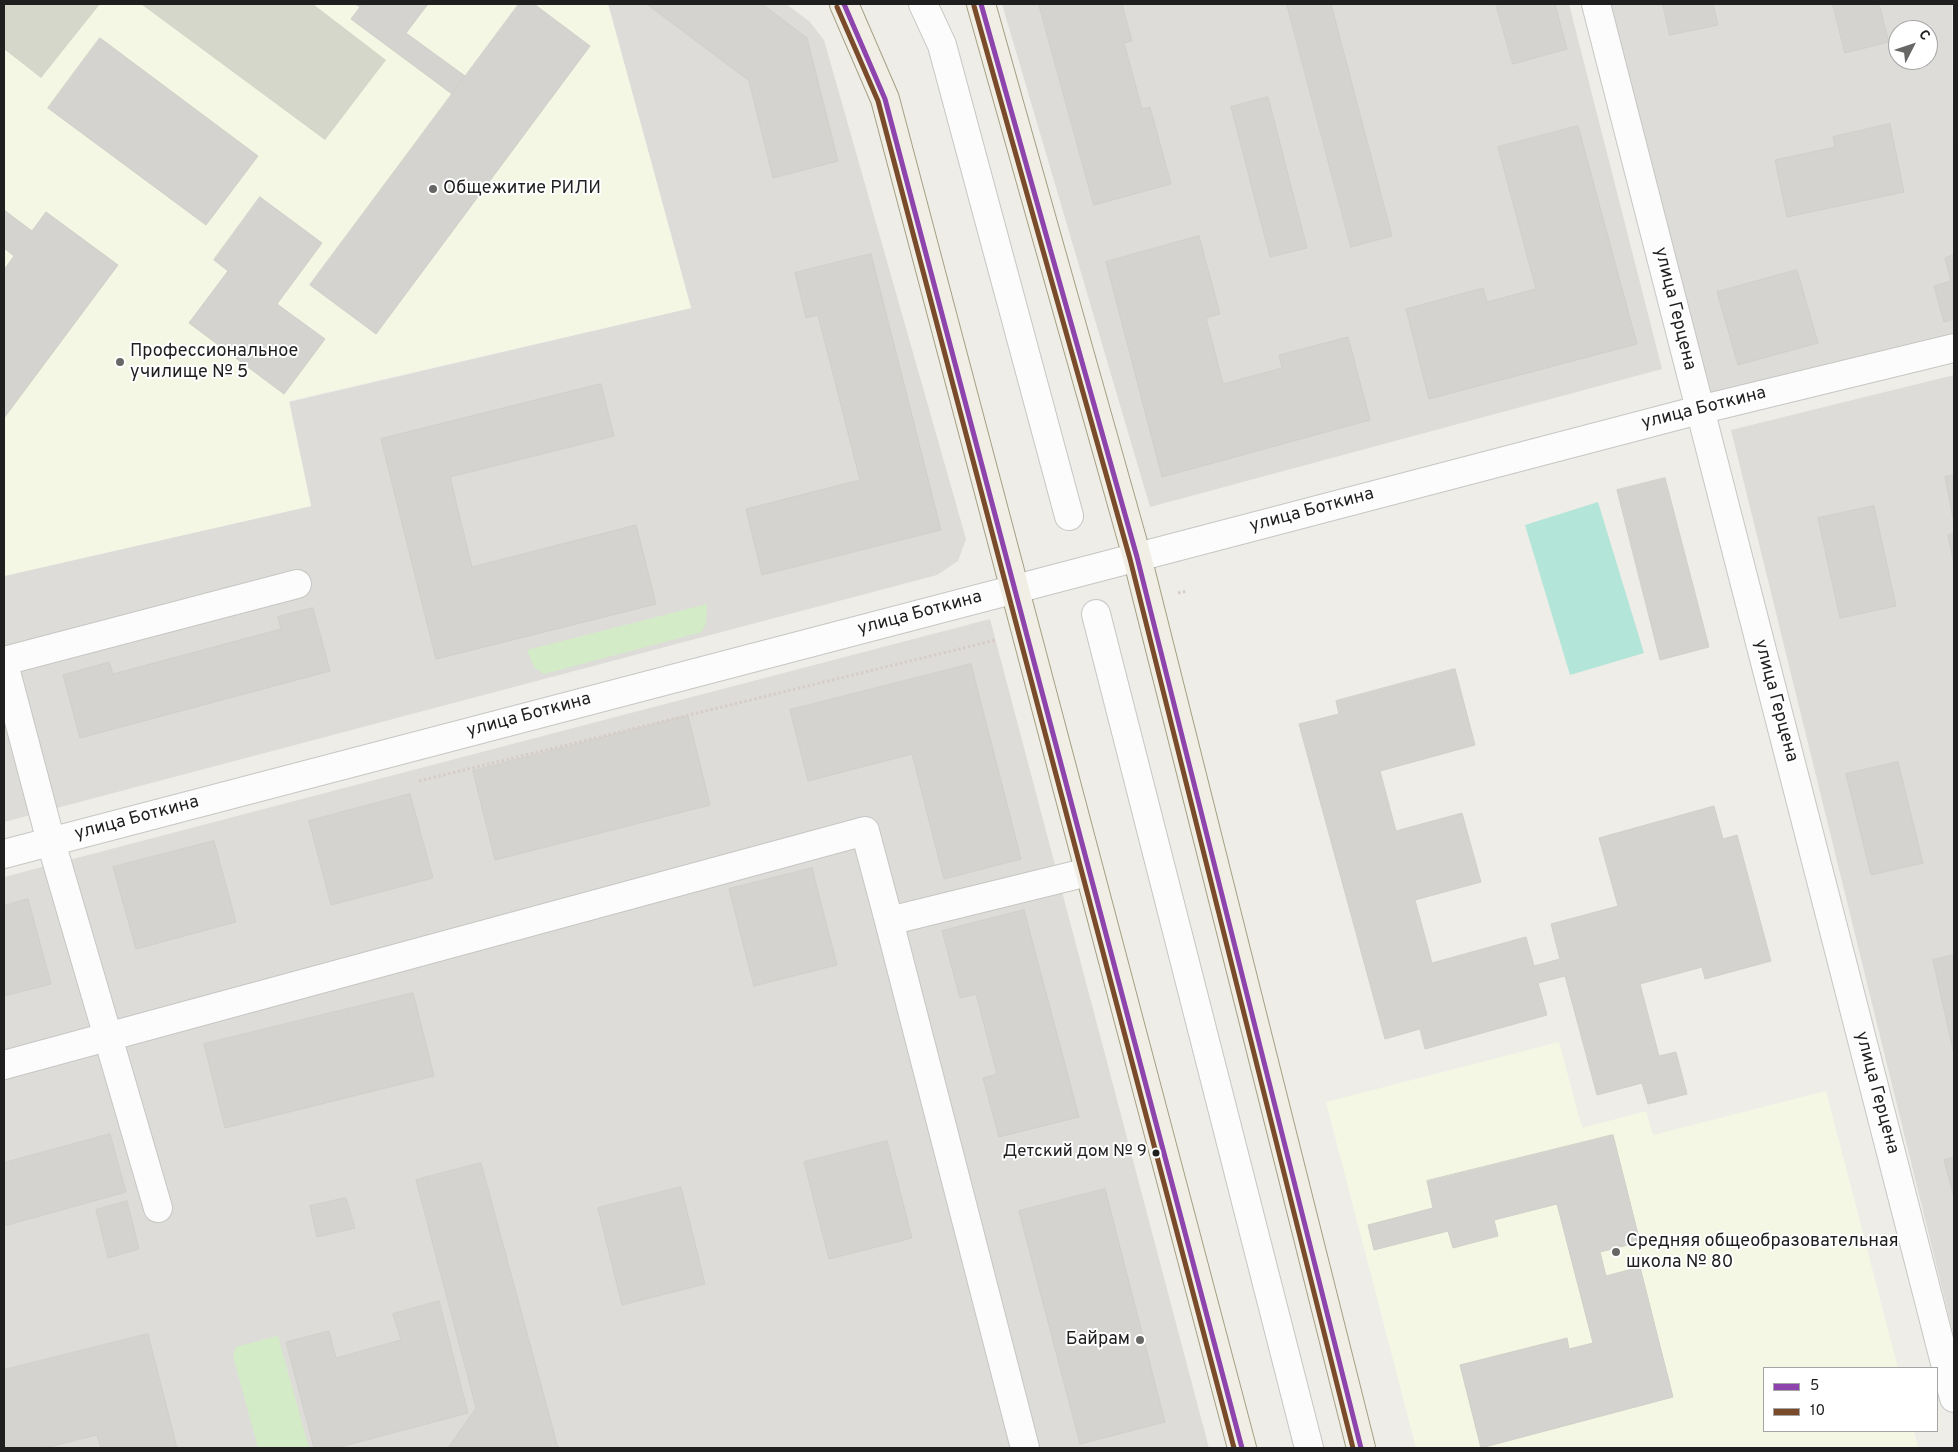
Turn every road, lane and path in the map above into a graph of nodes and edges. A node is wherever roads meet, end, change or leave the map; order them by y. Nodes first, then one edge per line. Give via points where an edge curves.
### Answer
1 (844, 4) edge
2 (923, 4) edge
3 (981, 4) edge
4 (1596, 4) edge
5 (1954, 348) edge
6 (1700, 410) junction
7 (1069, 516) dead end
8 (1137, 557) junction
9 (297, 584) dead end
10 (1013, 589) junction
11 (1096, 614) dead end
12 (985, 642) dead end
13 (4, 663) edge
14 (416, 782) dead end
15 (51, 842) junction
16 (4, 854) edge
17 (1088, 872) junction
18 (889, 922) junction
19 (108, 1036) junction
20 (4, 1065) edge
21 (158, 1208) dead end
22 (1954, 1398) edge
23 (1025, 1448) edge
24 (1242, 1448) edge
25 (1310, 1448) edge
26 (1361, 1448) edge

1 - 10 main road via 885,99
2 - 7 street via 942,45
3 - 8 main road
4 - 6 street, улица Герцена
5 - 6 street, улица Боткина
6 - 8 street, улица Боткина
6 - 22 street, улица Герцена
8 - 10 street, улица Боткина
8 - 26 main road
9 - 13 street
10 - 15 street, улица Боткина
10 - 17 main road
11 - 25 street
12 - 14 path
13 - 15 street
15 - 16 street, улица Боткина
15 - 19 street
17 - 18 street
17 - 24 main road
18 - 19 street via 865,831
18 - 23 street
19 - 20 street
19 - 21 street

